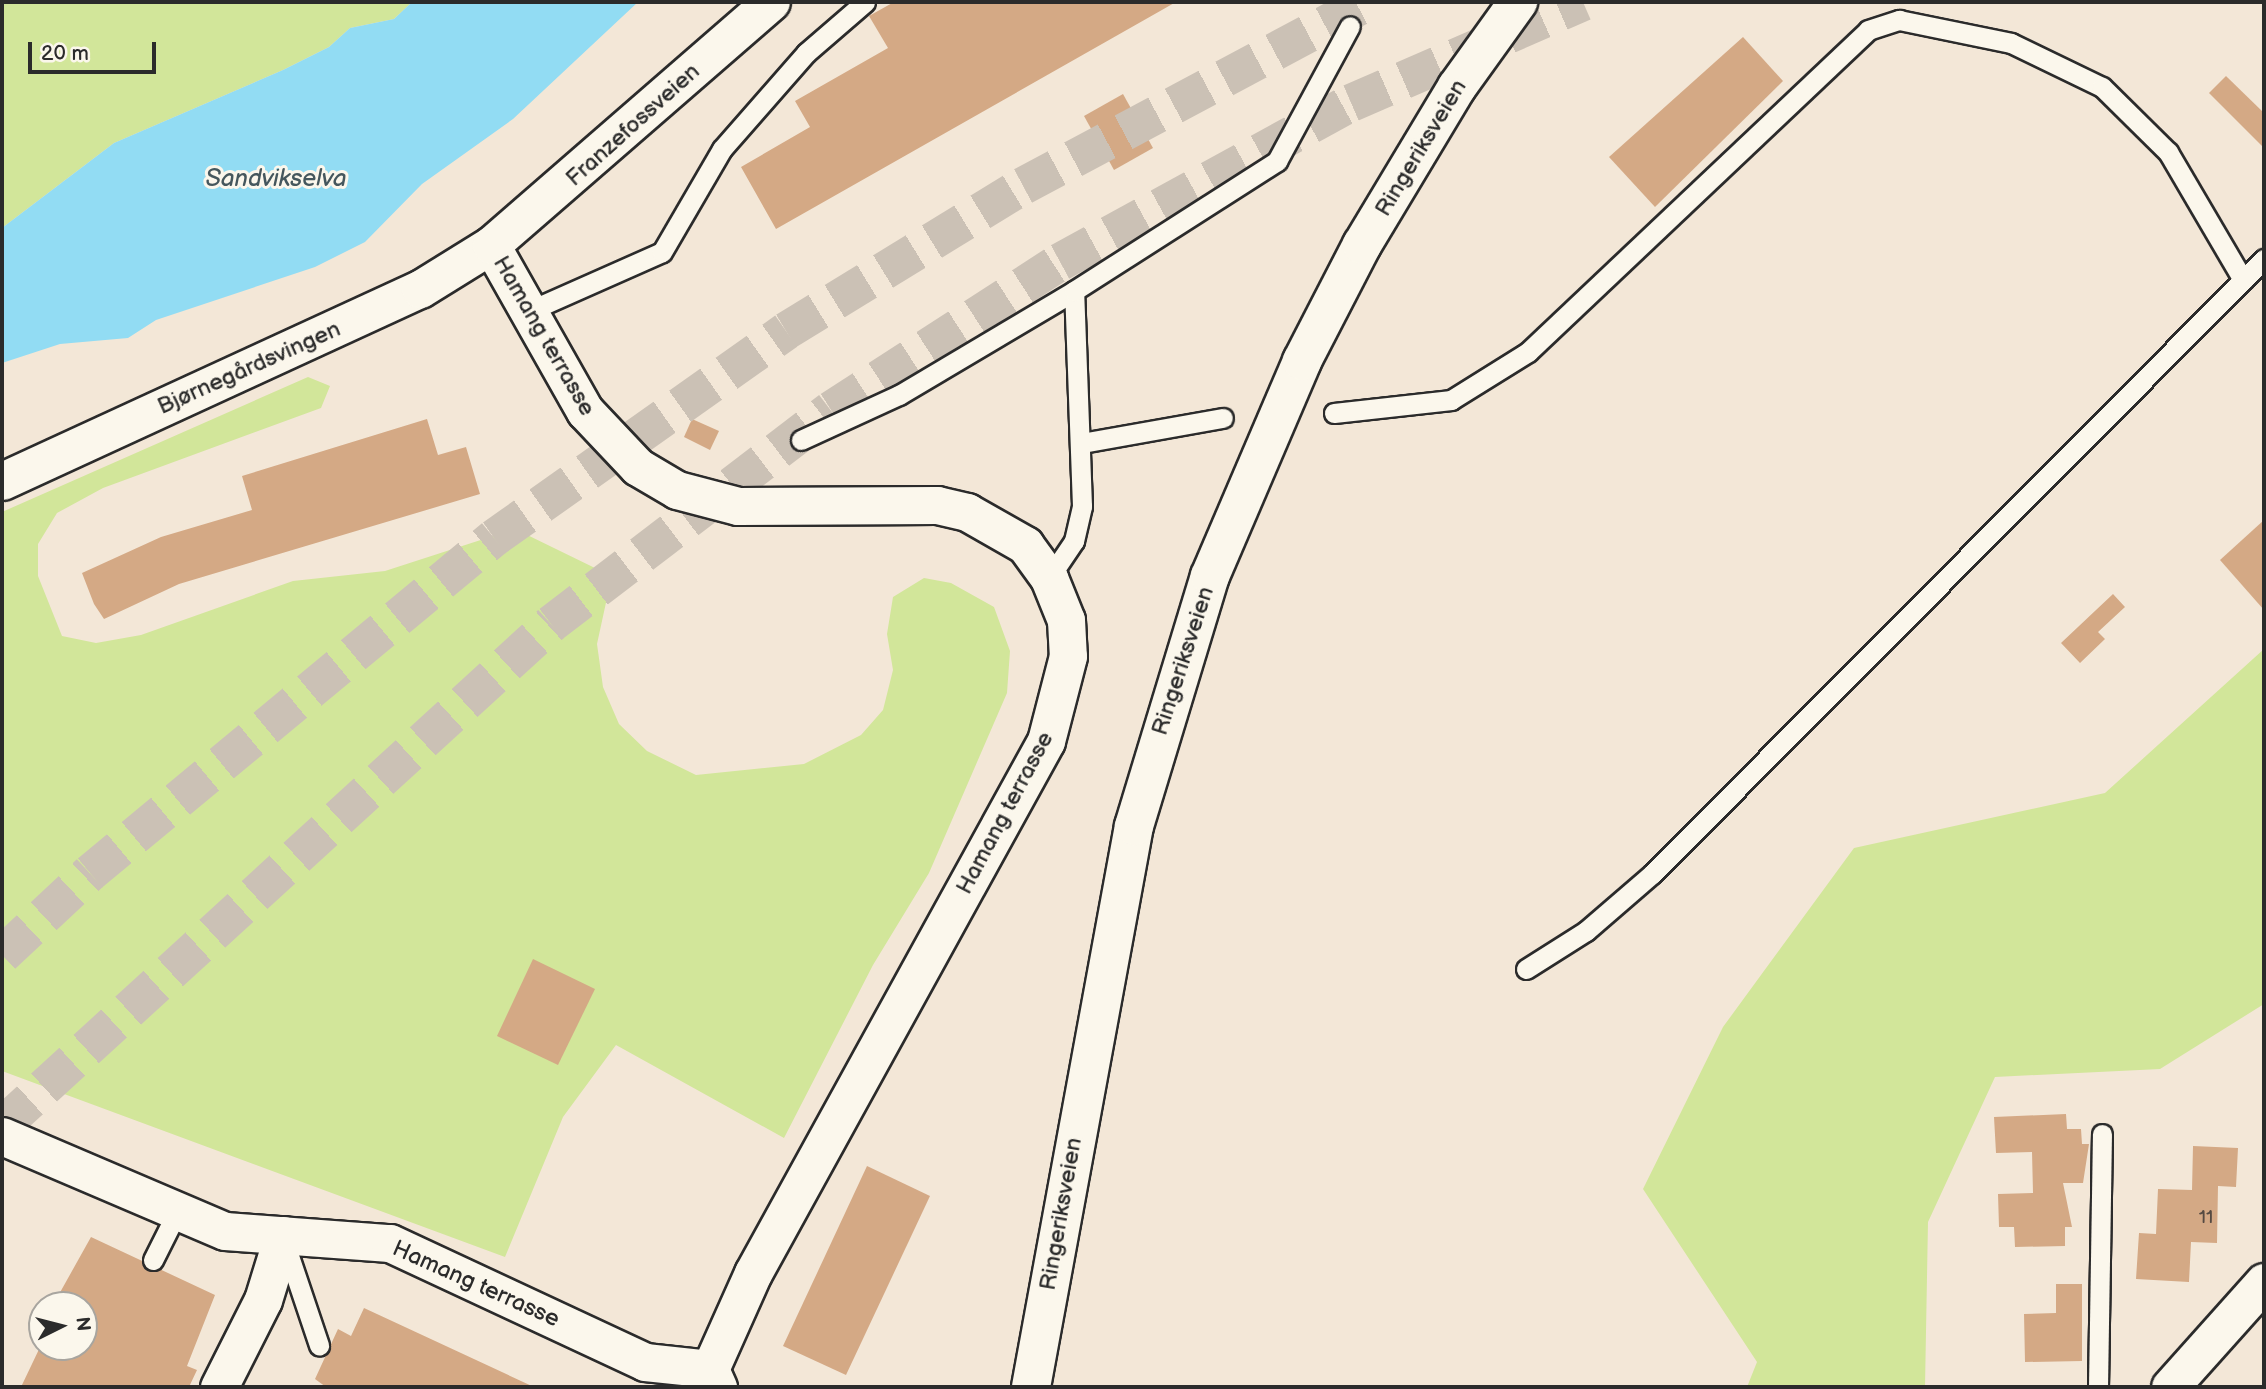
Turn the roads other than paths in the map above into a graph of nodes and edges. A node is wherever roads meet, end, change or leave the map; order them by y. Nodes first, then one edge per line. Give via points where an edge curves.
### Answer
1 (771, 2) edge
2 (864, 2) edge
3 (1518, 2) edge
4 (1350, 26) dead end
5 (491, 245) junction
6 (2264, 259) edge
7 (2243, 280) junction
8 (1074, 291) junction
9 (529, 311) junction
10 (1334, 413) dead end
11 (1223, 418) dead end
12 (801, 440) dead end
13 (1082, 443) junction
14 (2, 481) edge
15 (1049, 578) junction
16 (1526, 969) dead end
17 (2102, 1134) dead end
18 (2, 1136) edge
19 (176, 1214) junction
20 (283, 1235) junction
21 (153, 1260) dead end
22 (2264, 1282) edge
23 (319, 1345) dead end
24 (714, 1378) edge
25 (219, 1387) edge
26 (1031, 1387) edge
27 (2098, 1387) edge
28 (2170, 1387) edge

1 - 5 street, Franzefossveien
2 - 9 lane via 806,53 722,149 662,252
3 - 26 main road, Ringeriksveien via 1457,87 1362,245 1302,361 1210,576 1134,826
4 - 8 lane via 1277,161
5 - 9 street, Hamang terrasse
5 - 14 street, Bjørnegårdsvingen via 419,289
6 - 7 lane
7 - 10 lane via 2168,152 2102,87 2011,43 1899,20 1868,30 1528,352 1451,400
7 - 16 lane via 1652,874 1586,931
8 - 12 lane via 899,395
8 - 13 lane
9 - 15 street, Hamang terrasse via 586,411 638,467 677,490 738,506 957,510 1026,545
11 - 13 lane
13 - 15 lane via 1074,541
15 - 24 street, Hamang terrasse via 1066,620 1069,656 1046,741 753,1273
17 - 27 lane
18 - 19 street, Hamang terrasse
19 - 20 street, Hamang terrasse via 225,1231
19 - 21 lane
20 - 23 lane
20 - 24 street, Hamang terrasse via 390,1243 646,1362
20 - 25 street via 263,1300
22 - 28 street

